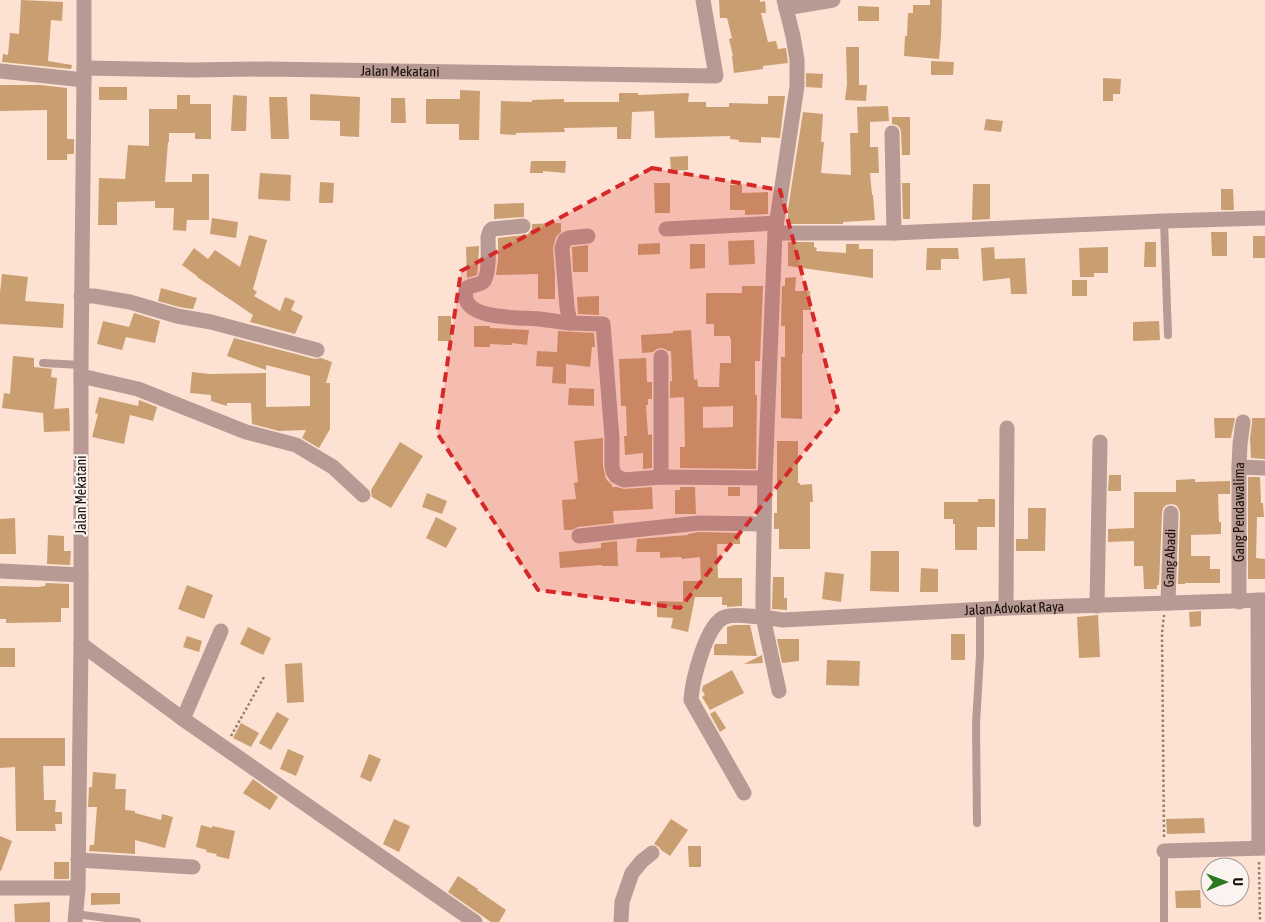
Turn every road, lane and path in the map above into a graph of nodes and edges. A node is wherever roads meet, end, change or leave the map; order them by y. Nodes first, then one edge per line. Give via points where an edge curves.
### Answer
1 (84, 0) edge
2 (703, 0) edge
3 (833, 0) edge
4 (785, 4) edge
5 (0, 71) edge
6 (84, 74) junction
7 (892, 133) dead end
8 (1265, 218) edge
9 (1164, 221) junction
10 (524, 226) dead end
11 (776, 228) junction
12 (666, 229) dead end
13 (894, 233) junction
14 (588, 236) dead end
15 (81, 296) junction
16 (570, 323) junction
17 (1168, 335) dead end
18 (318, 350) dead end
19 (661, 357) dead end
20 (42, 363) dead end
21 (81, 371) junction
22 (1242, 422) dead end
23 (1007, 428) dead end
24 (1100, 442) dead end
25 (1239, 467) junction
26 (1265, 468) edge
27 (661, 476) junction
28 (765, 478) junction
29 (363, 495) dead end
30 (1171, 513) dead end
31 (764, 524) junction
32 (579, 536) dead end
33 (0, 571) edge
34 (81, 575) junction
35 (1262, 600) edge
36 (1239, 602) junction
37 (1168, 603) junction
38 (1097, 606) junction
39 (1006, 608) junction
40 (980, 610) junction
41 (764, 617) junction
42 (221, 632) dead end
43 (81, 644) junction
44 (264, 677) dead end
45 (779, 691) dead end
46 (183, 719) junction
47 (224, 748) junction
48 (744, 793) dead end
49 (978, 823) dead end
50 (1262, 848) edge
51 (1164, 851) junction
52 (652, 853) dead end
53 (78, 860) junction
54 (193, 867) dead end
55 (0, 888) edge
56 (78, 888) junction
57 (75, 918) edge
58 (137, 922) edge
59 (475, 922) edge
60 (621, 922) edge
61 (1164, 922) edge
62 (1260, 922) edge

1 - 6 street, Jalan Mekatani
2 - 6 street, Jalan Mekatani via 716,76 275,69
3 - 4 street
4 - 11 street via 797,60 797,86
5 - 6 street
6 - 15 street, Jalan Mekatani
7 - 13 street
8 - 9 street
9 - 13 street
9 - 17 lane
10 - 16 street via 490,232 485,278 467,288 468,304 484,314
11 - 12 street
11 - 13 street
11 - 28 street
14 - 16 street via 569,238 562,248
15 - 18 street via 130,302
15 - 21 street, Jalan Mekatani
16 - 27 street via 604,324 613,471 624,480
19 - 27 street
20 - 21 lane
21 - 29 street via 138,389 246,432 296,445 332,467
21 - 34 street, Jalan Mekatani
22 - 25 street, Gang Pendawalima
23 - 39 street
24 - 38 street
25 - 26 street
25 - 36 street, Gang Pendawalima
27 - 28 street
28 - 31 street
30 - 37 street, Gang Abadi
31 - 32 street via 699,523
31 - 41 street
33 - 34 street
34 - 43 street, Jalan Mekatani
35 - 36 street, Jalan Advokat Raya
35 - 50 street
36 - 37 street, Jalan Advokat Raya
37 - 38 street, Jalan Advokat Raya
37 - 51 path via 1162,621
38 - 39 street, Jalan Advokat Raya
39 - 40 street, Jalan Advokat Raya
40 - 41 street, Jalan Advokat Raya via 783,620
40 - 49 lane via 976,724
41 - 45 street
41 - 48 street, Jalan Advokat Raya via 733,615 720,618 702,652 692,687 691,700
42 - 46 street
43 - 46 street
43 - 53 street, Jalan Mekatani
44 - 47 path
46 - 47 street
47 - 59 street
50 - 51 street
50 - 62 path
51 - 61 lane
52 - 60 street via 632,873 622,902
53 - 54 street
53 - 56 street, Jalan Mekatani
55 - 56 street
56 - 57 street, Jalan Mekatani
57 - 58 lane

